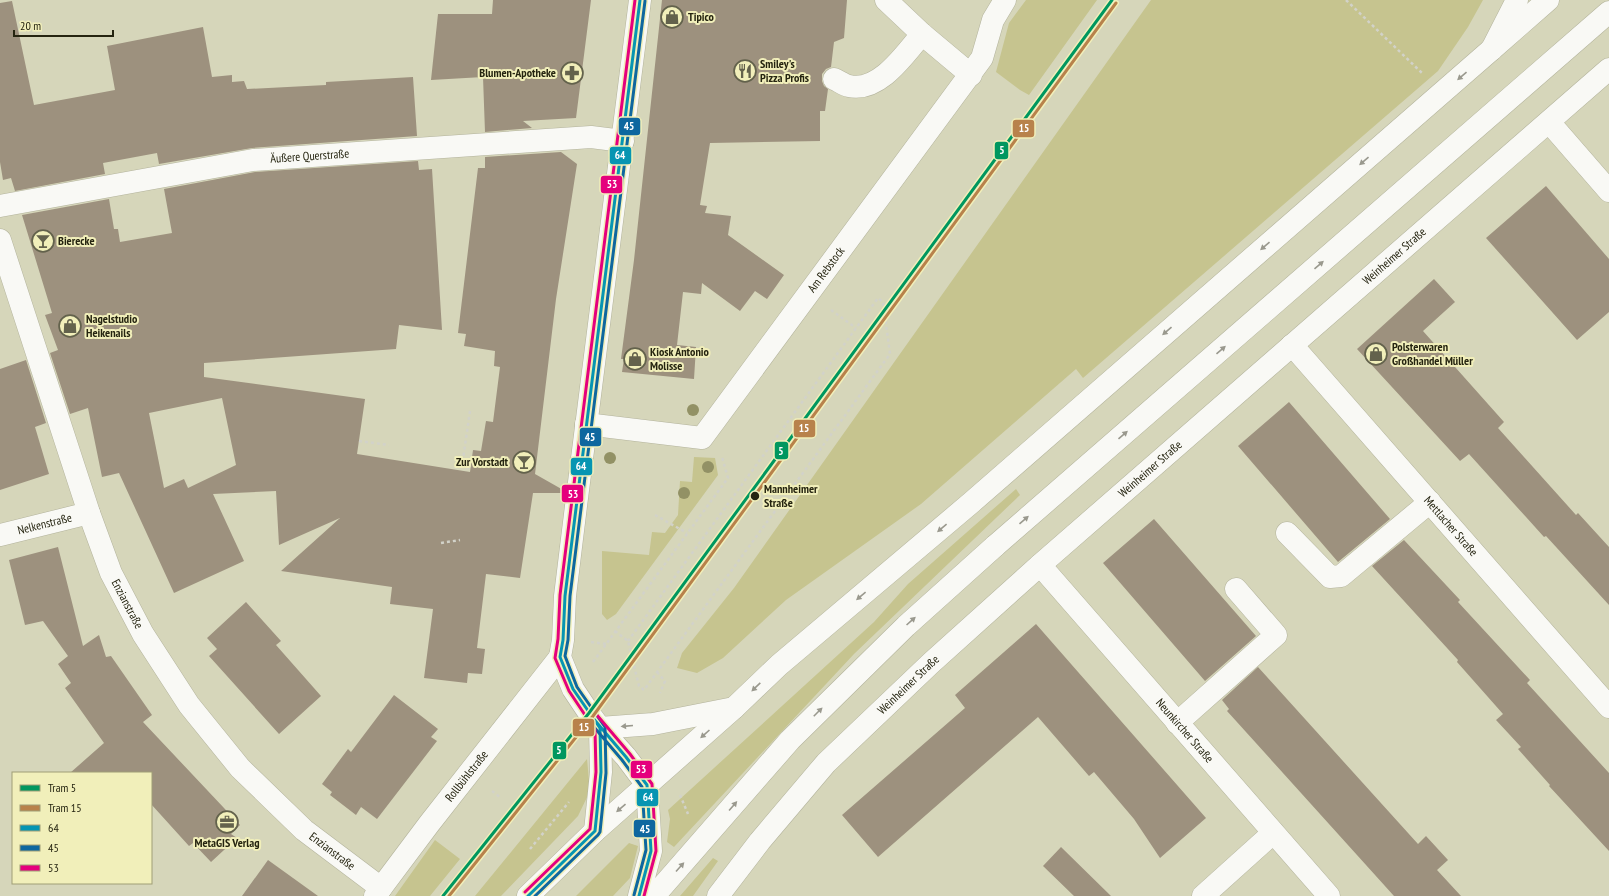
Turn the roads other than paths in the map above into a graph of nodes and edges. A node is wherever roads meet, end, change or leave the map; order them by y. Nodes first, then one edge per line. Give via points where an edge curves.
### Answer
1 (640, 0) edge
2 (886, 0) edge
3 (1004, 0) edge
4 (1517, 0) edge
5 (1548, 0) edge
6 (1609, 12) edge
7 (922, 34) junction
8 (1491, 50) junction
9 (1609, 69) edge
10 (970, 75) junction
11 (834, 79) dead end
12 (1549, 122) junction
13 (623, 141) junction
14 (1609, 191) edge
15 (0, 206) edge
16 (0, 240) edge
17 (1292, 345) junction
18 (586, 424) junction
19 (1430, 502) junction
20 (89, 513) junction
21 (1287, 533) dead end
22 (0, 535) edge
23 (1040, 565) junction
24 (1236, 589) dead end
25 (560, 656) junction
26 (1609, 707) edge
27 (734, 708) junction
28 (1177, 723) junction
29 (600, 728) junction
30 (647, 786) junction
31 (595, 831) junction
32 (1273, 833) junction
33 (378, 892) edge
34 (528, 896) edge
35 (639, 896) edge
36 (654, 896) edge
37 (718, 896) edge
38 (1203, 896) edge
39 (1329, 896) edge

1 - 13 main road
2 - 7 main road
3 - 10 main road, Am Rebstock via 993,20 982,58
4 - 8 main road
5 - 8 main road
36 -> 6 main road via 790,740 906,626
7 - 10 main road
7 - 11 main road via 894,67 871,84 848,86
8 -> 27 main road via 972,502 779,665
9 - 12 main road, Weinheimer Straße
10 - 18 main road, Am Rebstock via 702,438
12 - 14 main road
12 - 17 main road, Weinheimer Straße
13 - 15 main road, Äußere Querstraße via 590,137 253,160
13 - 18 main road
16 - 20 main road, Enzianstraße
17 - 19 main road, Mettlacher Straße
17 - 23 main road, Weinheimer Straße
18 - 25 main road
19 - 21 main road via 1341,576 1330,577
19 - 26 main road, Mettlacher Straße
20 - 22 main road, Nelkenstraße
20 - 33 main road, Enzianstraße via 114,580 143,634 189,705 240,768 304,830
23 - 28 main road, Neunkircher Straße
23 - 37 main road, Weinheimer Straße via 931,663 826,763 760,841
24 - 28 main road via 1276,635
25 - 29 main road via 573,689
25 - 33 main road, Rollbühlstraße
27 -> 29 main road via 654,724
27 -> 30 main road
28 - 32 main road, Neunkircher Straße
29 - 30 main road via 626,756
29 - 31 main road via 601,772
30 -> 31 main road
30 - 35 main road via 651,851
31 - 34 main road
32 - 38 main road
32 - 39 main road, Neunkircher Straße

